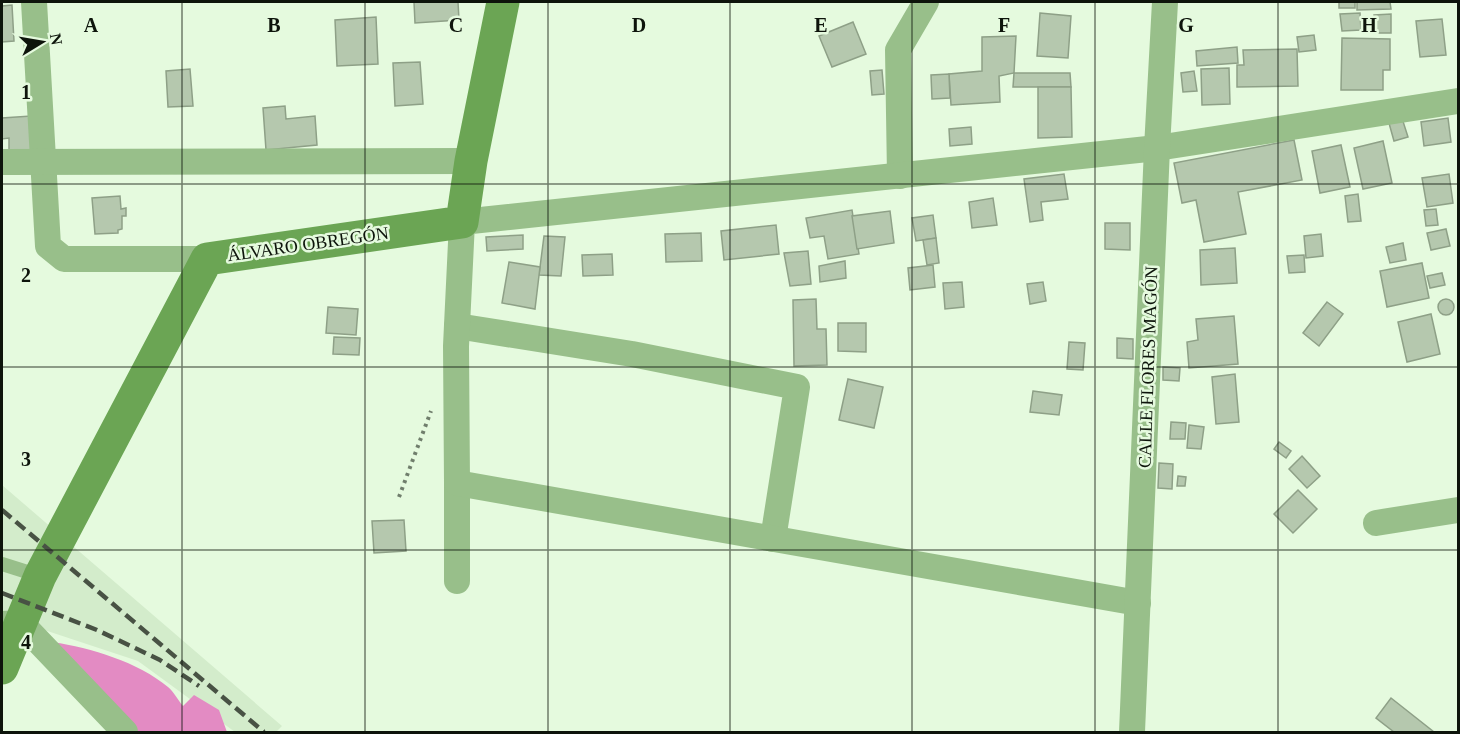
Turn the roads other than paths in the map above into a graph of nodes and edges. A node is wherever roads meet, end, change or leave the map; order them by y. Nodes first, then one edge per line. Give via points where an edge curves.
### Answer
1 (34, 2) edge
2 (502, 2) edge
3 (926, 2) edge
4 (1165, 2) edge
5 (1458, 101) edge
6 (1156, 148) junction
7 (471, 161) junction
8 (2, 162) edge
9 (44, 162) junction
10 (900, 176) junction
11 (462, 222) junction
12 (207, 259) junction
13 (457, 326) junction
14 (457, 483) junction
15 (1458, 510) edge
16 (1376, 524) dead end
17 (773, 539) junction
18 (2, 564) edge
19 (40, 576) junction
20 (457, 581) dead end
21 (1138, 603) junction
22 (11, 624) edge
23 (2, 668) edge
24 (125, 732) edge
25 (1132, 732) edge

1 - 9 street
2 - 7 street
3 - 10 street via 898,50
4 - 6 street, CALLE FLORES MAGÓN
5 - 6 street
6 - 10 street
6 - 21 street, CALLE FLORES MAGÓN
7 - 9 street
7 - 11 street
8 - 9 street
9 - 12 street via 48,246 64,259
10 - 11 street
11 - 12 street, ÁLVARO OBREGÓN
11 - 13 street
12 - 19 street, ÁLVARO OBREGÓN
13 - 14 street
13 - 17 street via 632,354 797,387
14 - 17 street
14 - 20 street
15 - 16 street
17 - 21 street
18 - 19 lane
19 - 22 street, ÁLVARO OBREGÓN
21 - 25 street, CALLE FLORES MAGÓN
22 - 23 street, ÁLVARO OBREGÓN
22 - 24 street

